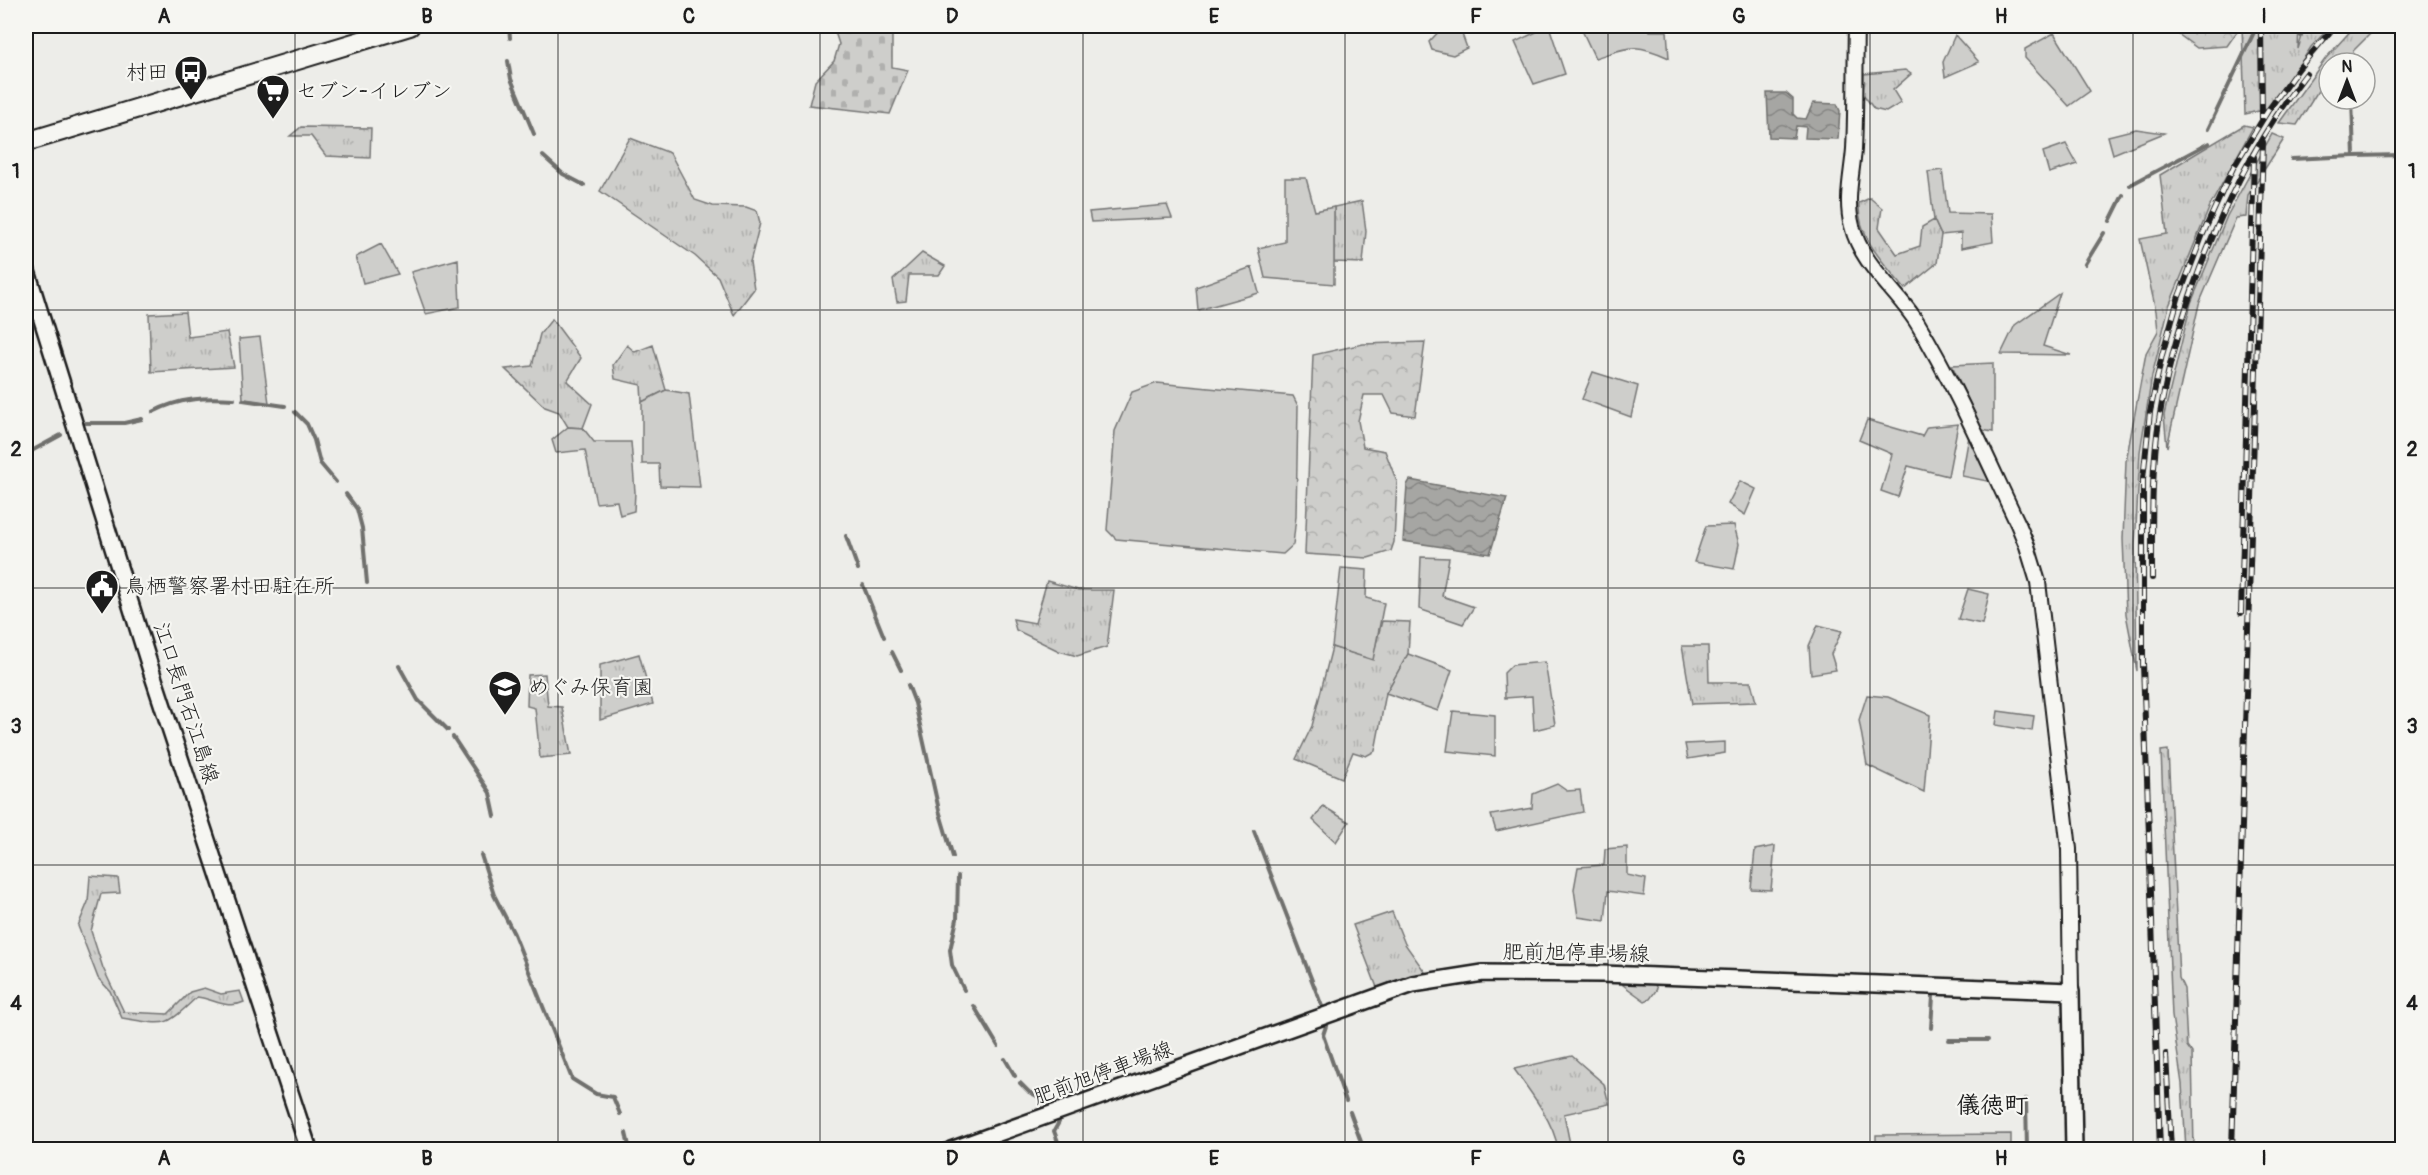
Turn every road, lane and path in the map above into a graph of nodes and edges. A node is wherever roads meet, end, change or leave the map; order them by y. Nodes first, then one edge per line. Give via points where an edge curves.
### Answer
1 (410, 26) edge
2 (1856, 26) edge
3 (26, 142) edge
4 (26, 268) edge
5 (2071, 991) junction
6 (309, 1149) edge
7 (951, 1149) edge
8 (2074, 1149) edge

1 - 3 highway
2 - 5 street via 1854,149 1848,198 1852,228 1872,267 1916,321 1940,363 2024,539 2038,582 2069,849
4 - 6 main road, 江口長門石江島線 via 151,670
5 - 7 main road, 肥前旭停車場線 via 1602,974 1462,975 1385,993
5 - 8 main road

